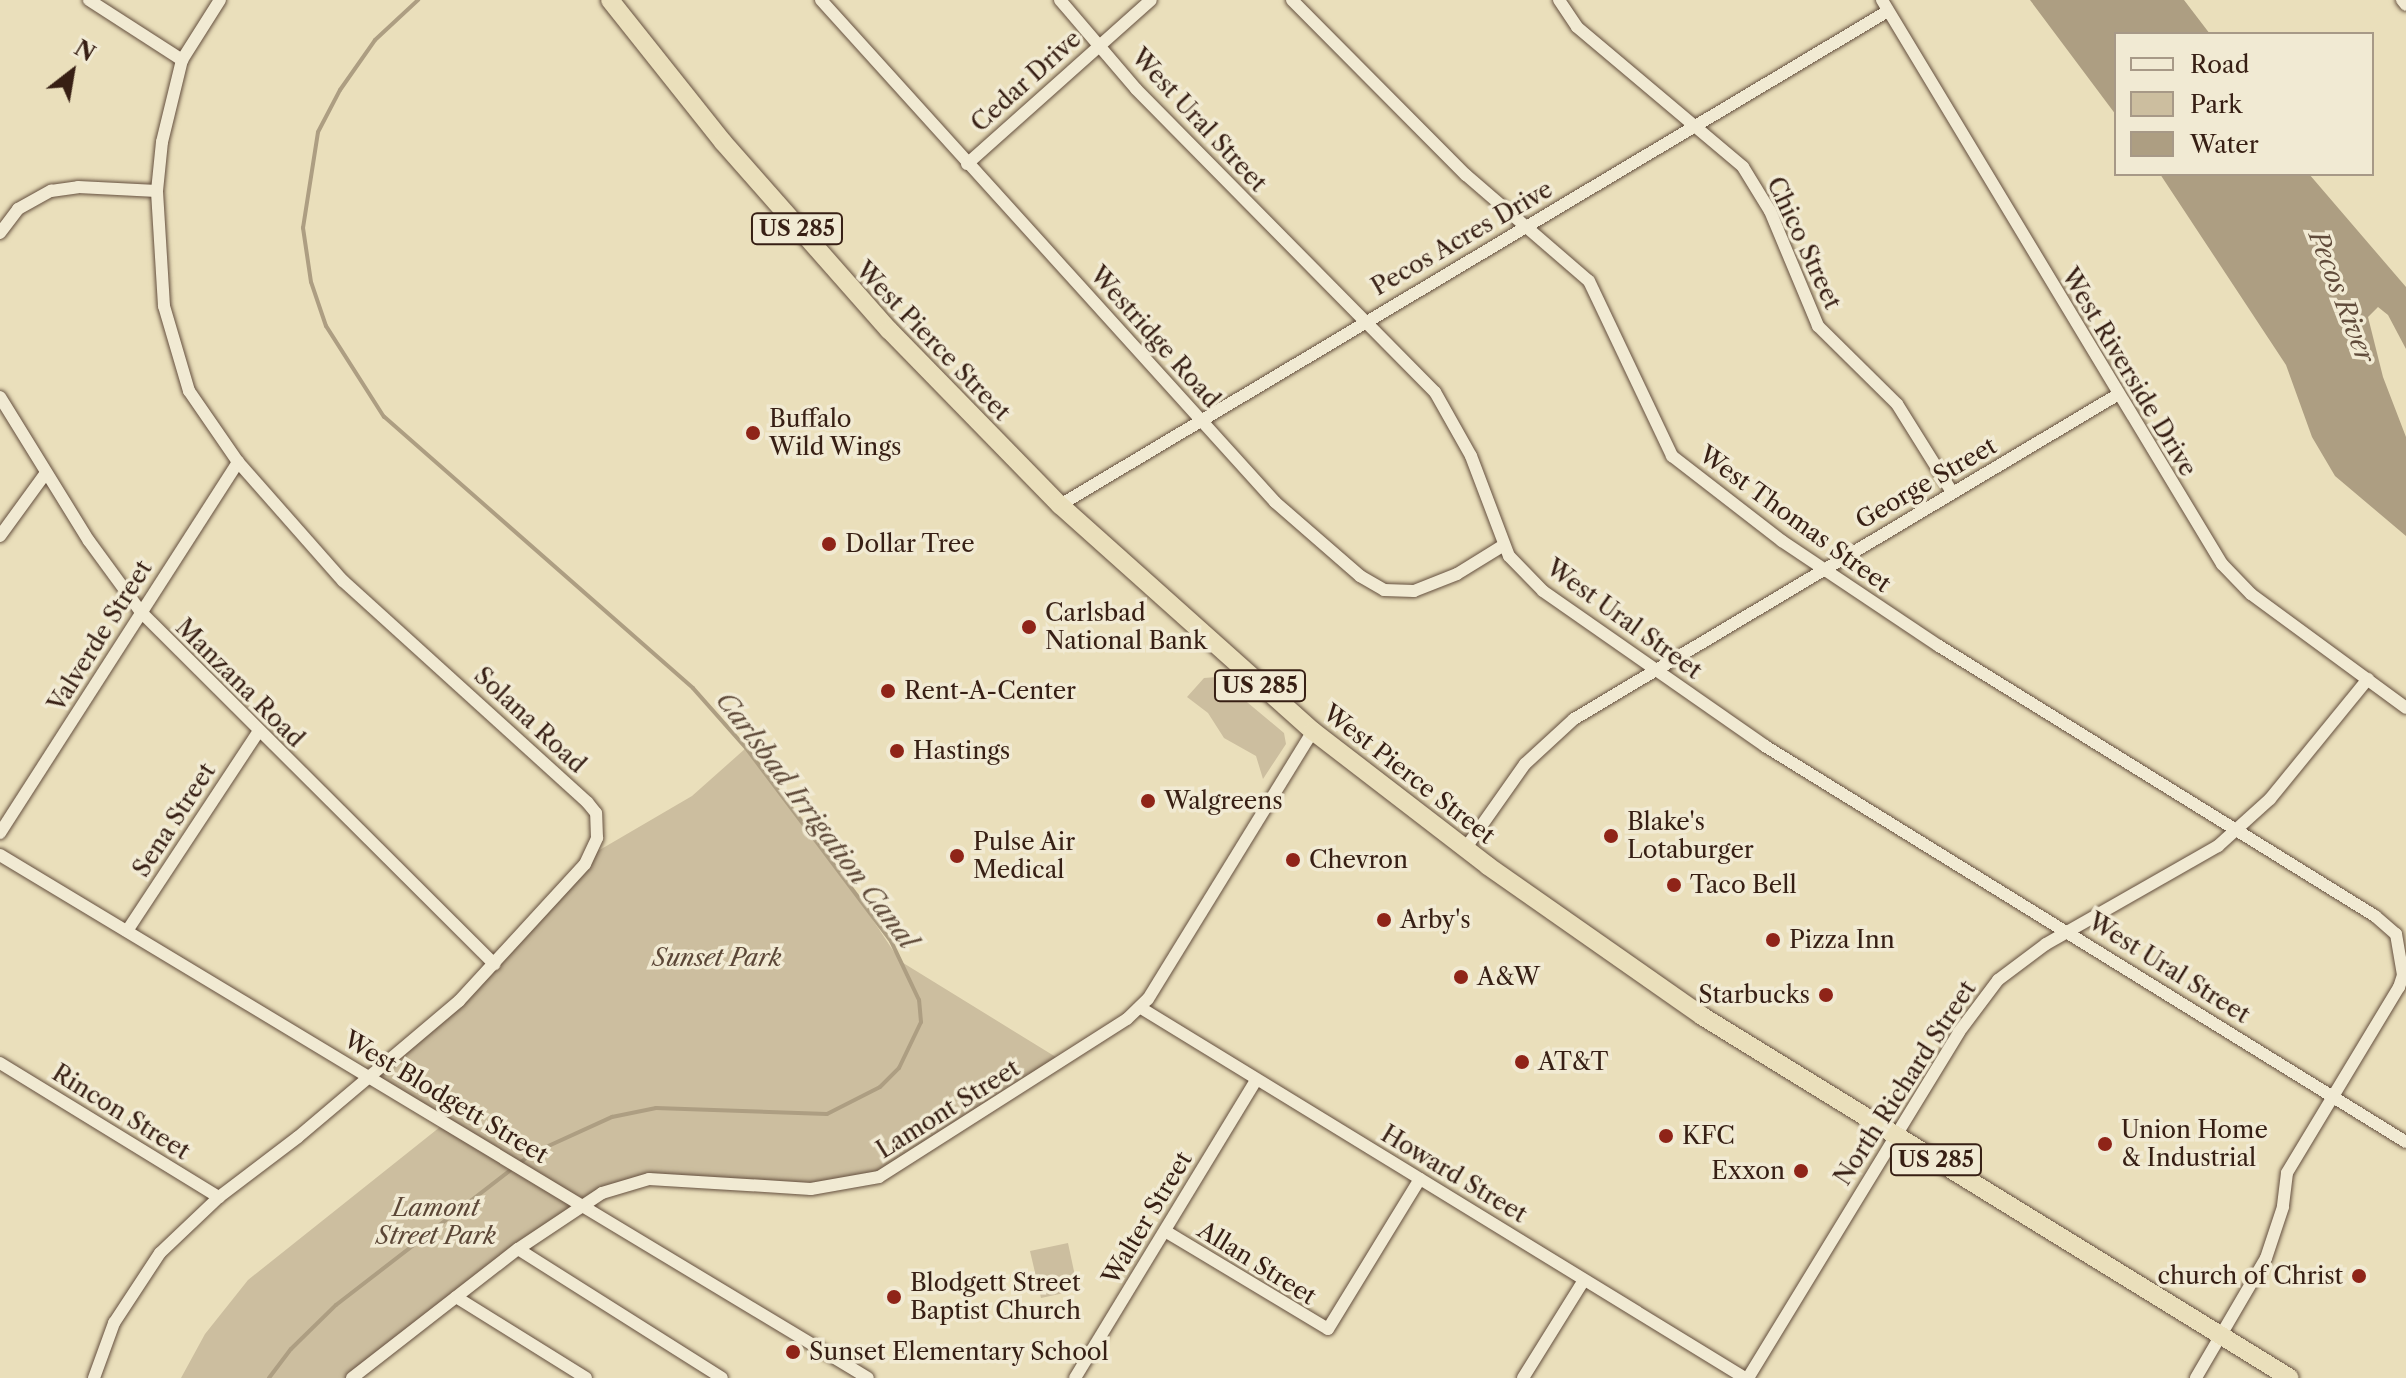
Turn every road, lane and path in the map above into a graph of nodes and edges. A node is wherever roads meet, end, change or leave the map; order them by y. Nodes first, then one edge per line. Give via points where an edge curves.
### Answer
1 (89, 0) edge
2 (220, 0) edge
3 (610, 0) edge
4 (821, 0) edge
5 (1060, 0) edge
6 (1151, 0) edge
7 (1292, 0) edge
8 (1559, 0) edge
9 (2402, 0) edge
10 (2406, 5) edge
11 (1885, 6) edge
12 (1099, 45) junction
13 (182, 60) junction
14 (1695, 126) junction
15 (967, 164) junction
16 (157, 191) junction
17 (1528, 226) junction
18 (0, 233) edge
19 (1364, 321) junction
20 (2117, 395) junction
21 (0, 397) edge
22 (1199, 419) junction
23 (238, 462) junction
24 (45, 474) junction
25 (1952, 492) junction
26 (1060, 505) junction
27 (0, 536) edge
28 (1504, 545) junction
29 (1823, 569) junction
30 (141, 612) junction
31 (1656, 670) junction
32 (2368, 679) junction
33 (2406, 708) edge
34 (1313, 731) junction
35 (258, 732) junction
36 (2235, 831) junction
37 (0, 833) edge
38 (1465, 849) junction
39 (0, 855) edge
40 (127, 931) junction
41 (2069, 932) junction
42 (494, 964) junction
43 (1141, 1008) junction
44 (0, 1063) edge
45 (368, 1075) junction
46 (1256, 1080) junction
47 (2333, 1095) junction
48 (1896, 1135) junction
49 (2406, 1142) edge
50 (1420, 1179) junction
51 (219, 1197) junction
52 (583, 1203) junction
53 (1165, 1231) junction
54 (518, 1249) junction
55 (1584, 1280) junction
56 (456, 1297) junction
57 (2221, 1336) junction
58 (94, 1378) edge
59 (352, 1378) edge
60 (586, 1378) edge
61 (722, 1378) edge
62 (868, 1378) edge
63 (1075, 1378) edge
64 (1523, 1378) edge
65 (1747, 1378) edge
66 (2196, 1378) edge
67 (2290, 1378) edge

1 - 13 street
2 - 13 street, Solana Road
3 - 26 highway, West Pierce Street / US 285 via 828,265
4 - 15 street, Westridge Road
5 - 12 street, West Ural Street
6 - 12 street, Cedar Drive
7 - 17 street, West Thomas Street via 1432,143
8 - 14 street, Chico Street via 1577,27
9 - 10 street
11 - 14 street, Pecos Acres Drive
11 - 20 street, West Riverside Drive
12 - 15 street, Cedar Drive
12 - 19 street, West Ural Street
13 - 16 street, Solana Road via 162,142
14 - 17 street, Pecos Acres Drive
14 - 25 street, Chico Street via 1750,177 1770,211 1818,326 1897,404
15 - 22 street, Westridge Road
16 - 18 street via 51,191 18,209
16 - 23 street, Solana Road via 160,269 175,356 197,407
17 - 19 street, Pecos Acres Drive
17 - 29 street, West Thomas Street via 1598,292 1672,456
19 - 22 street, Pecos Acres Drive
19 - 28 street, West Ural Street via 1446,407 1471,456
20 - 25 street, George Street
20 - 32 street, West Riverside Drive via 2237,582
21 - 24 street, Manzana Road
22 - 26 street, Pecos Acres Drive
22 - 28 street, Westridge Road via 1275,502 1350,568 1384,590 1406,592 1436,584
23 - 30 street, Valverde Street
23 - 42 street, Solana Road via 343,581 596,813 591,855
24 - 27 street
24 - 30 street, Manzana Road
25 - 29 street, George Street
26 - 34 highway, West Pierce Street / US 285
28 - 31 street, West Ural Street via 1517,567 1543,591
29 - 31 street, George Street
29 - 36 street, West Thomas Street
30 - 35 street, Manzana Road
30 - 37 street, Valverde Street
31 - 38 street, George Street via 1549,737
31 - 41 street, West Ural Street via 1765,746
32 - 33 street, West Riverside Drive
32 - 36 street, North Richard Street via 2270,799
34 - 38 highway, West Pierce Street / US 285
34 - 43 street, Lamont Street
35 - 40 street, Sena Street
35 - 42 street, Manzana Road
36 - 41 street, North Richard Street
36 - 47 street, West Thomas Street via 2366,910 2396,934 2403,975
38 - 48 highway, West Pierce Street / US 285 via 1702,1016
39 - 40 street, West Blodgett Street
40 - 45 street, West Blodgett Street
41 - 47 street, West Ural Street
41 - 48 street, North Richard Street via 1992,986
42 - 45 street, Solana Road via 443,1015
43 - 46 street, Howard Street
43 - 52 street, Lamont Street via 879,1177 811,1189 649,1179 617,1186
44 - 51 street, Rincon Street
45 - 51 street, Solana Road
45 - 52 street, West Blodgett Street
46 - 50 street, Howard Street
46 - 53 street, Walter Street
47 - 49 street, West Ural Street
47 - 57 street, West Thomas Street via 2287,1173 2283,1207 2266,1258
48 - 57 highway, West Pierce Street / US 285
48 - 65 street, North Richard Street
50 - 53 street, Allan Street via 1328,1329
50 - 55 street, Howard Street
51 - 58 street, Solana Road via 145,1271 114,1323
52 - 54 street, Lamont Street
52 - 62 street, West Blodgett Street
53 - 63 street, Walter Street
54 - 56 street, Lamont Street
54 - 61 street
55 - 64 street
55 - 65 street, Howard Street
56 - 59 street, Lamont Street
56 - 60 street
57 - 66 street, West Thomas Street
57 - 67 highway, West Pierce Street / US 285

